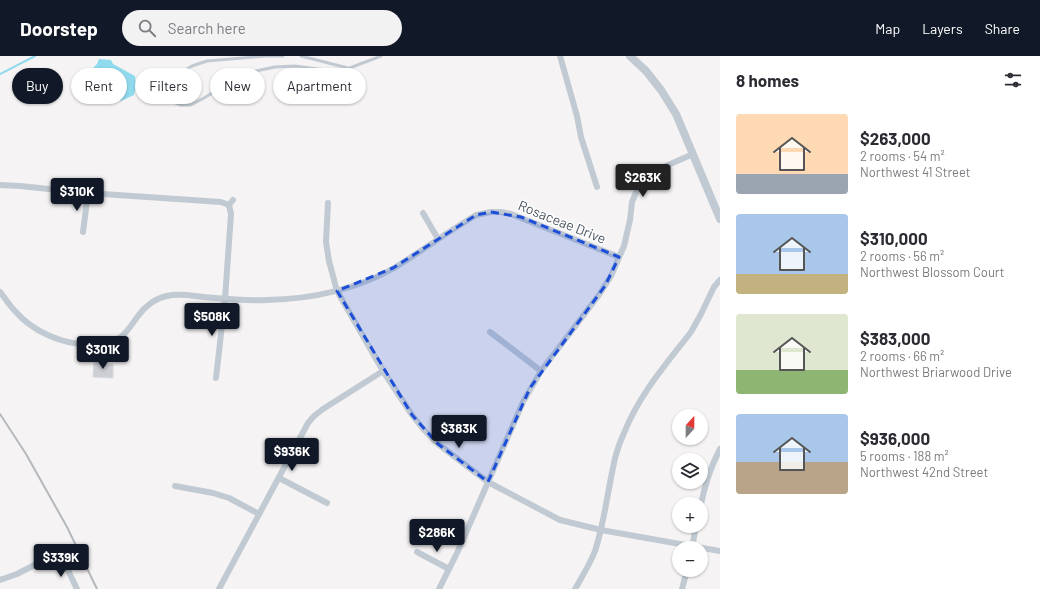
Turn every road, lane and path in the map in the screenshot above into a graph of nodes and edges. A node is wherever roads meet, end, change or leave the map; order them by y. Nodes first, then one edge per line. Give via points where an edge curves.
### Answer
1 (283, 56) edge
2 (302, 56) edge
3 (381, 56) edge
4 (560, 56) edge
5 (630, 56) edge
6 (273, 68) edge
7 (275, 68) edge
8 (310, 68) edge
9 (348, 68) joint
10 (693, 154) junction
11 (0, 185) edge
12 (597, 187) dead end
13 (88, 193) junction
14 (328, 203) dead end
15 (423, 214) dead end
16 (720, 219) edge
17 (83, 232) dead end
18 (438, 239) junction
19 (619, 257) junction
20 (720, 280) edge
21 (336, 291) junction
22 (0, 292) edge
23 (225, 299) junction
24 (490, 332) dead end
25 (383, 371) junction
26 (542, 371) junction
27 (216, 378) dead end
28 (720, 449) edge
29 (279, 478) junction
30 (488, 482) junction
31 (175, 486) dead end
32 (703, 497) edge
33 (327, 503) dead end
34 (258, 514) junction
35 (601, 530) junction
36 (672, 543) edge
37 (708, 549) edge
38 (720, 551) edge
39 (417, 552) dead end
40 (449, 569) junction
41 (685, 577) edge
42 (0, 580) edge
43 (77, 589) edge
44 (219, 589) edge
45 (439, 589) edge
46 (575, 589) edge
47 (682, 589) edge

1 - 6 lane via 207,61 173,77 168,83 166,93 171,101 180,105 191,105 235,80
2 - 9 lane
3 - 9 lane
4 - 12 street
5 - 10 street via 661,90 676,114
7 - 8 lane
10 - 16 street
10 - 19 street via 657,170 642,183 632,202 628,234
11 - 13 street
13 - 17 street
13 - 23 street via 231,203
14 - 21 street via 326,242
15 - 18 street
18 - 19 street, Rosaceae Drive via 476,215 496,212 521,217
18 - 21 street, Rosaceae Drive via 374,278
19 - 26 street via 605,286
20 - 35 street via 691,332 648,387 631,417 613,466
21 - 23 street, Rosaceae Drive via 289,299
21 - 25 street
22 - 23 street, Rosaceae Drive via 15,312 40,331 66,342 98,345 120,338 147,306 166,296
23 - 27 street
24 - 26 street
25 - 29 street via 314,416 302,432
25 - 30 street via 424,430 438,444
26 - 30 street via 517,414
28 - 32 street via 711,468
29 - 33 street
29 - 34 street
30 - 35 street via 560,520
30 - 40 street
31 - 34 street via 225,497
34 - 44 street
35 - 36 street
35 - 46 street via 588,566
37 - 38 street
39 - 40 street
40 - 45 street
41 - 47 street
42 - 43 street via 18,574 48,558 56,557 64,562

